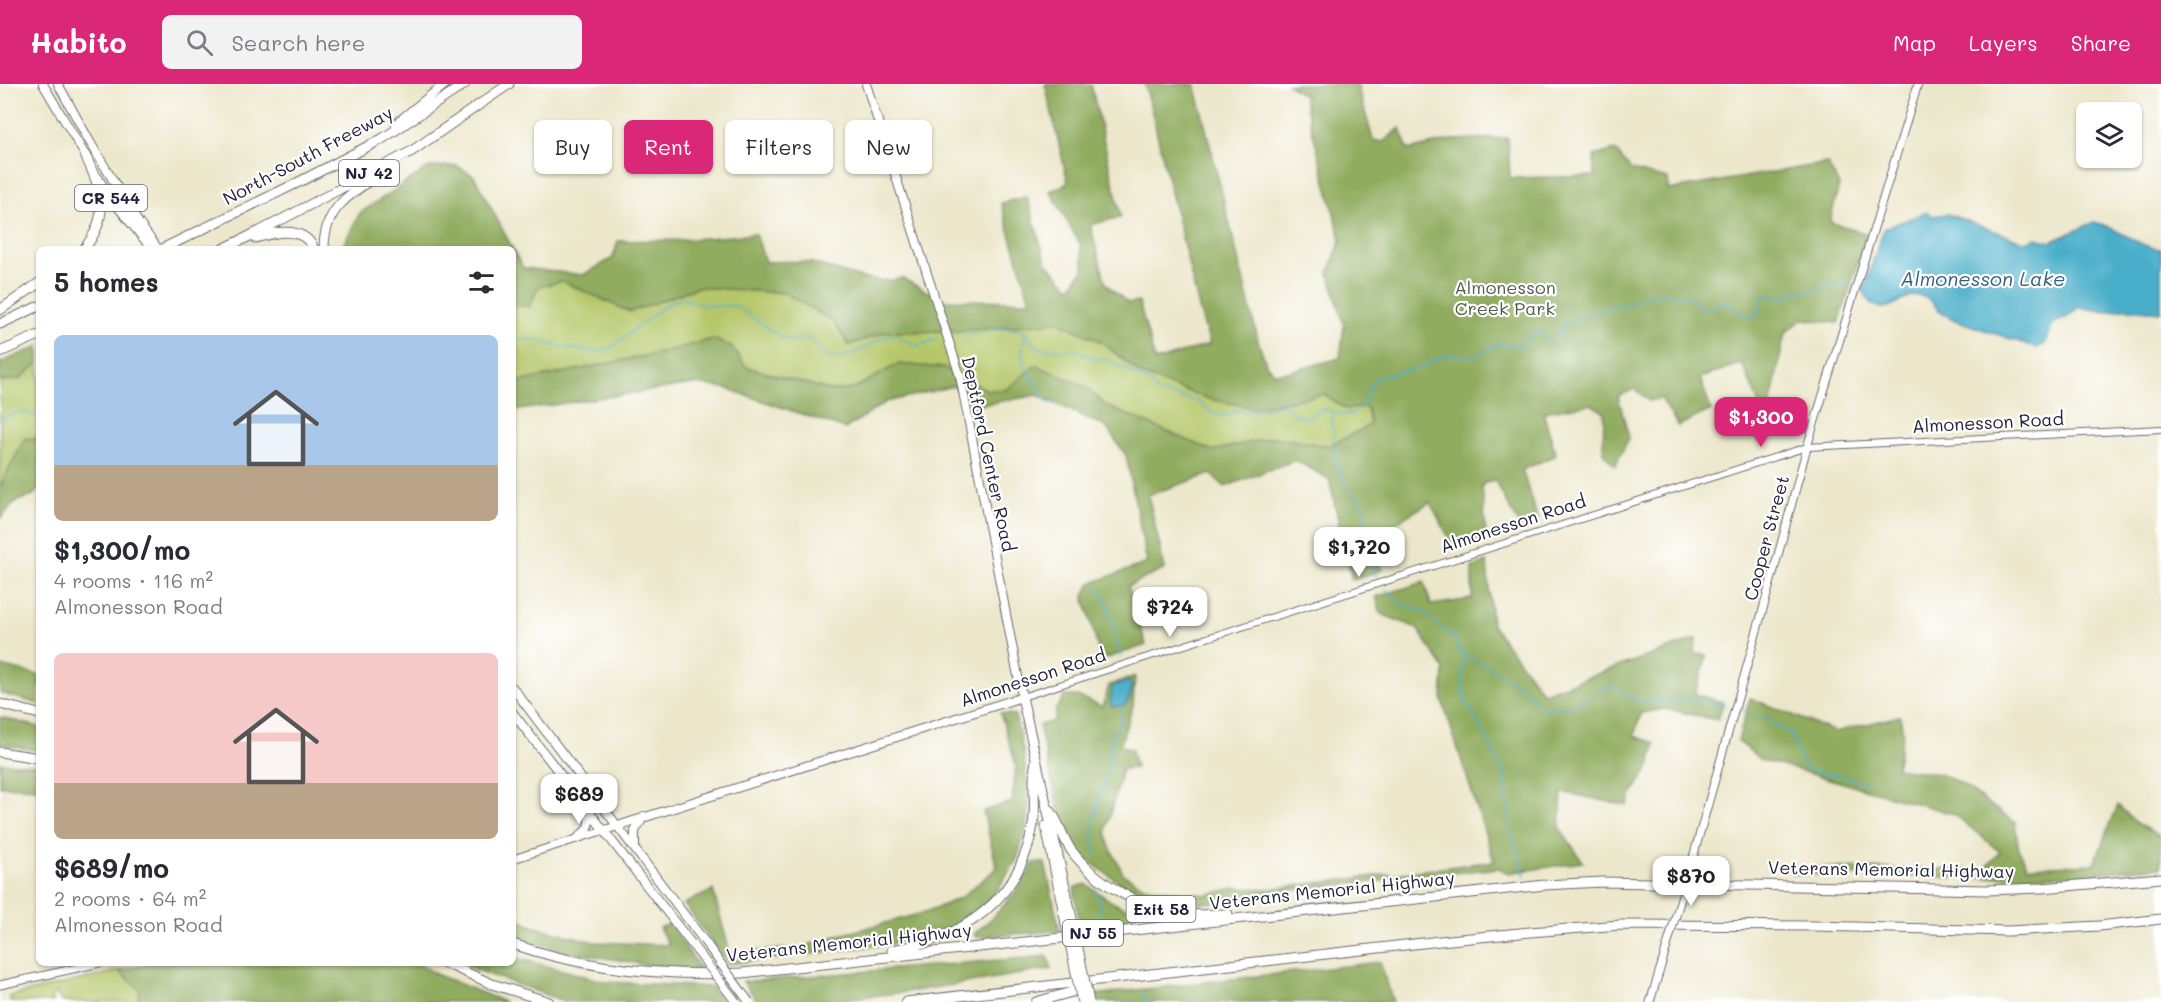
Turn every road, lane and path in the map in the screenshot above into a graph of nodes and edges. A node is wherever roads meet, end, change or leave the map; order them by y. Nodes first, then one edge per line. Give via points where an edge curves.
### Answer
1 (43, 84) edge
2 (58, 84) edge
3 (445, 84) edge
4 (465, 84) edge
5 (509, 84) edge
6 (866, 84) edge
7 (1918, 84) edge
8 (382, 139) junction
9 (412, 151) junction
10 (85, 155) junction
11 (86, 246) edge
12 (150, 246) edge
13 (157, 246) edge
14 (167, 246) edge
15 (229, 246) edge
16 (232, 246) edge
17 (313, 246) edge
18 (324, 246) edge
19 (36, 285) edge
20 (36, 307) edge
21 (0, 310) edge
22 (0, 324) edge
23 (36, 336) edge
24 (0, 352) edge
25 (2161, 429) edge
26 (1807, 447) junction
27 (516, 692) edge
28 (1022, 697) junction
29 (0, 704) edge
30 (36, 713) edge
31 (516, 717) edge
32 (0, 752) edge
33 (36, 758) edge
34 (1036, 761) junction
35 (1040, 782) junction
36 (1049, 809) junction
37 (590, 811) junction
38 (644, 816) junction
39 (616, 826) junction
40 (605, 830) junction
41 (577, 839) junction
42 (635, 851) junction
43 (516, 859) edge
44 (2161, 878) edge
45 (1317, 908) junction
46 (1067, 909) junction
47 (2161, 919) edge
48 (516, 945) edge
49 (870, 959) junction
50 (86, 966) edge
51 (452, 966) edge
52 (1116, 979) junction
53 (0, 984) edge
54 (549, 1002) edge
55 (736, 1002) edge
56 (749, 1002) edge
57 (906, 1002) edge
58 (1036, 1002) edge
59 (1082, 1002) edge
60 (1089, 1002) edge
61 (1650, 1002) edge

1 - 10 main road, CR 544
2 - 13 main road, CR 544 via 142,228
3 - 8 highway
4 - 8 highway, North-South Freeway / NJ 42
5 - 9 highway, NJ 42
6 - 28 main road, Deptford Center Road via 960,376
7 - 26 main road, Cooper Street
8 - 14 highway, North-South Freeway / NJ 42
9 - 15 highway, NJ 42
9 - 18 highway via 350,194 334,210
10 - 11 highway via 102,198 100,222
10 - 12 main road, CR 544 via 109,196
16 - 17 highway via 287,232 302,235
19 - 21 highway
20 - 22 highway
23 - 24 highway
25 - 26 street, Almonesson Road
26 - 28 street, Almonesson Road
26 - 61 main road, Cooper Street, bridge
27 - 39 main road
28 - 34 highway
28 - 38 main road, Almonesson Road
29 - 30 highway
31 - 37 main road
32 - 33 highway
34 - 35 highway
34 - 49 highway via 1035,810 1029,841 1018,870 999,898 957,931 933,941 879,952
35 - 36 highway, Exit 58
35 - 46 highway via 1040,797
36 - 45 highway, Exit 58 via 1071,849 1093,873 1124,894 1152,906 1195,915
36 - 46 highway, Exit 58
37 - 40 main road
37 - 41 main road via 588,828
38 - 39 main road, Almonesson Road
38 - 42 main road via 635,831
39 - 40 main road, Almonesson Road
39 - 42 main road
40 - 41 main road, Almonesson Road
40 - 55 main road, bridge
41 - 43 main road, Almonesson Road
42 - 56 main road, bridge
44 - 45 highway, Veterans Memorial Highway / NJ 55 via 1988,890 1602,882
45 - 49 highway, Veterans Memorial Highway / NJ 55
46 - 59 highway, bridge
46 - 60 highway, Exit 58, bridge
47 - 52 highway via 2008,931 1621,925
48 - 49 highway, Veterans Memorial Highway / NJ 55 via 582,963 656,973 742,972
50 - 53 main road
51 - 54 highway
52 - 57 highway
52 - 58 highway

